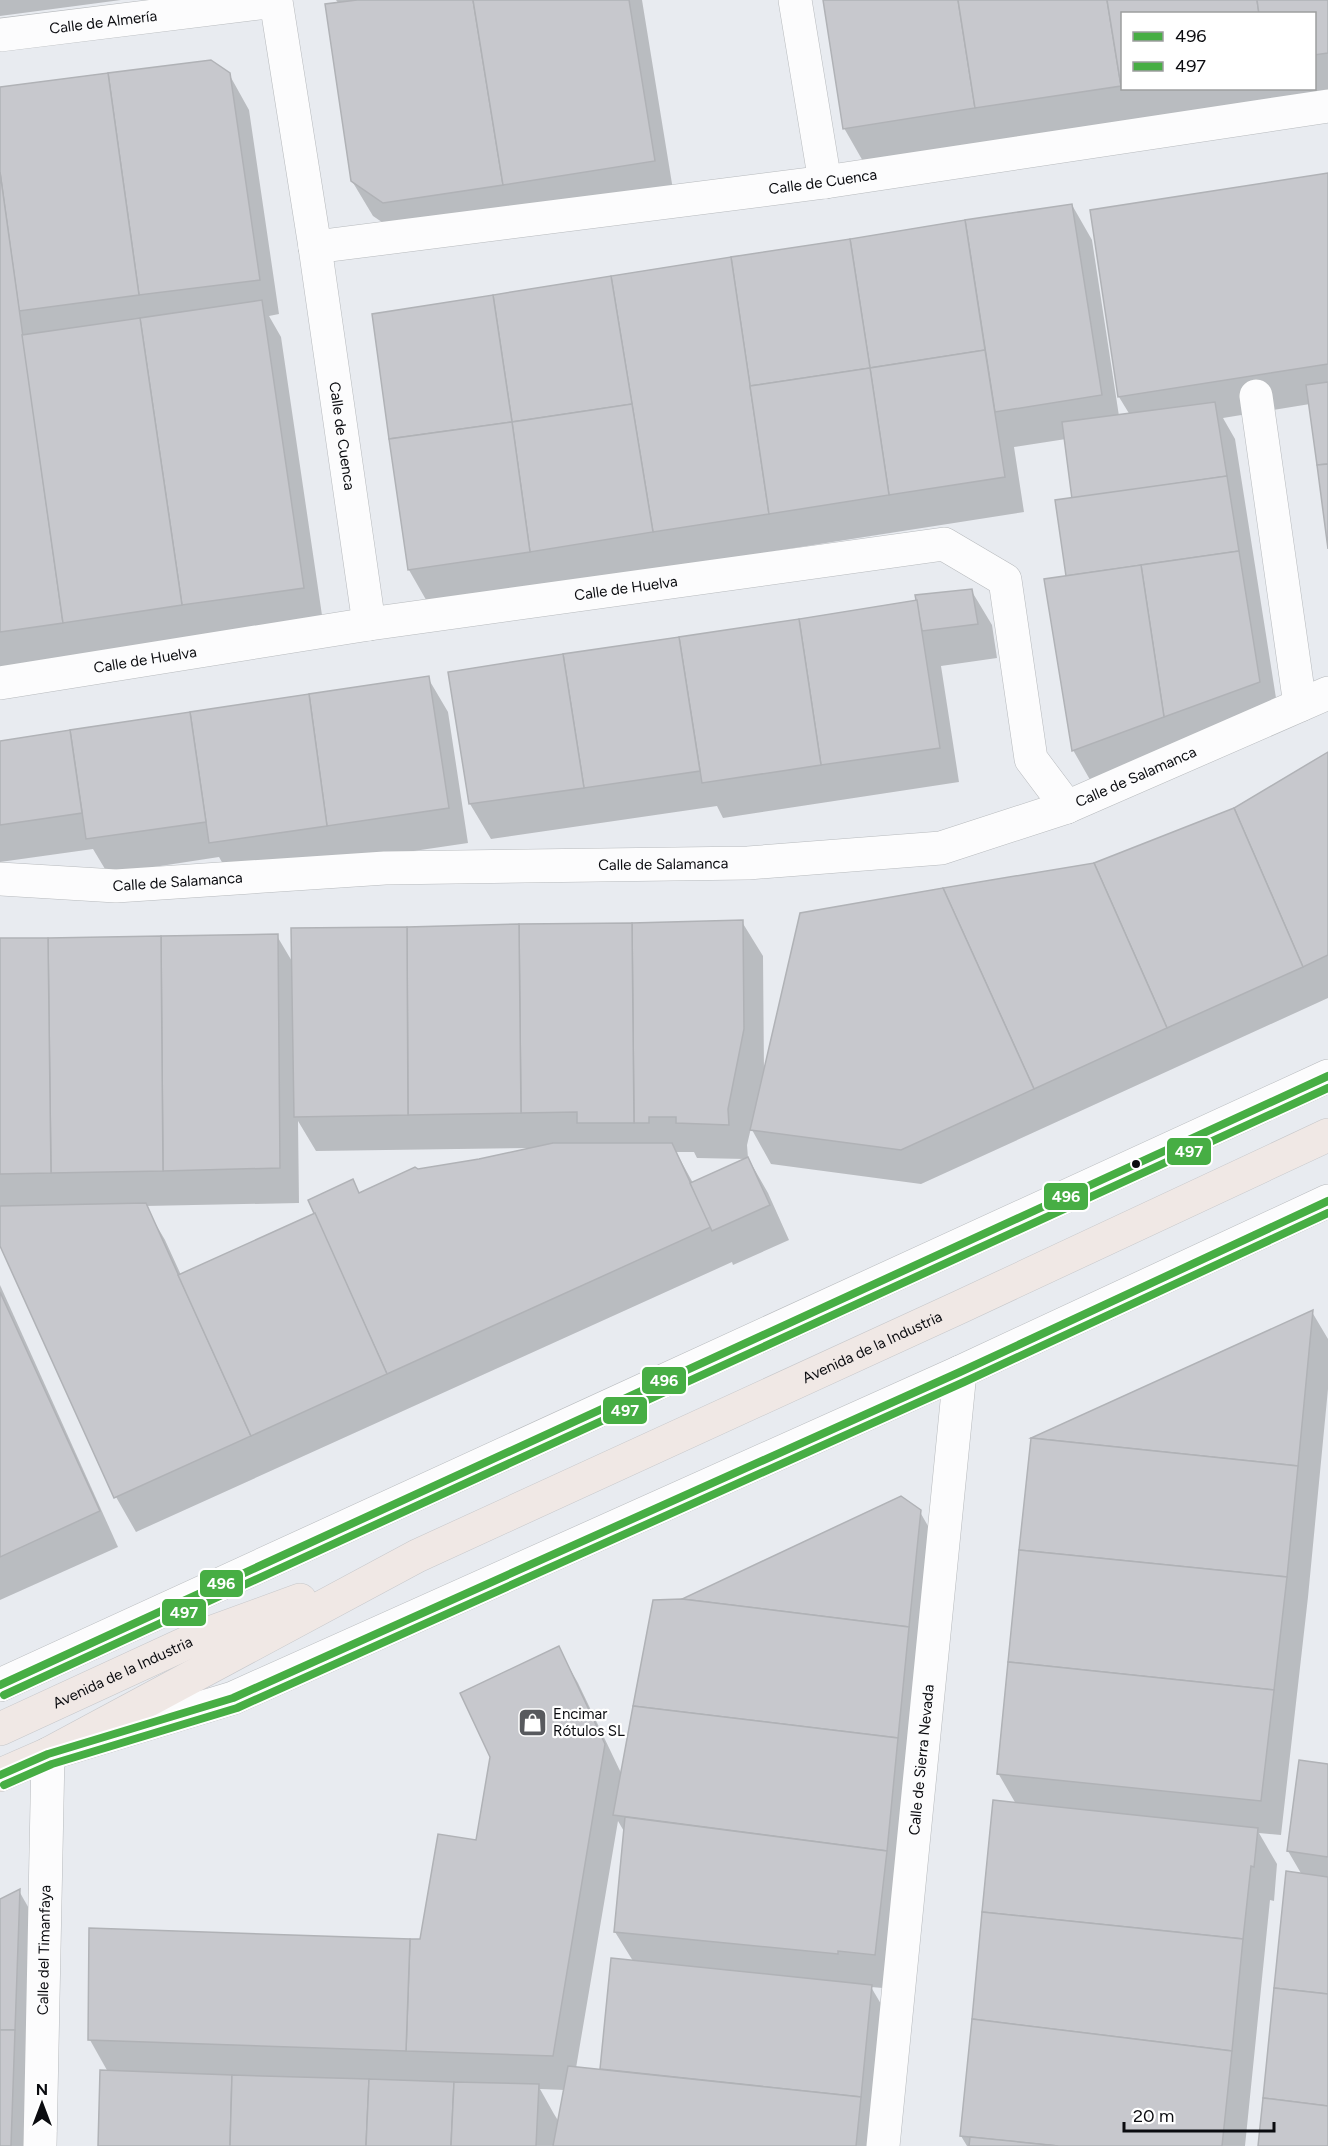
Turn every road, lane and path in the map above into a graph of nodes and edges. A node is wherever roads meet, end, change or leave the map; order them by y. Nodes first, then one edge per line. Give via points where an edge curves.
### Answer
1 (795, 0) edge
2 (276, 2) joint
3 (0, 35) edge
4 (1328, 106) edge
5 (825, 182) junction
6 (315, 247) junction
7 (1256, 396) dead end
8 (369, 624) junction
9 (0, 683) edge
10 (1314, 699) edge
11 (1067, 807) junction
12 (0, 879) edge
13 (1328, 1076) edge
14 (1328, 1135) edge
15 (1328, 1201) edge
16 (960, 1372) junction
17 (417, 1556) junction
18 (0, 1685) edge
19 (0, 1729) edge
20 (48, 1755) junction
21 (0, 1775) edge
22 (40, 2146) edge
23 (884, 2146) edge

1 - 5 street
2 - 3 street, Calle de Almería
2 - 6 street, Calle de Cuenca
4 - 5 street, Calle de Cuenca
5 - 6 street, Calle de Cuenca
6 - 8 street, Calle de Cuenca
7 - 10 street, Calle de Salamanca
8 - 9 street, Calle de Huelva
8 - 11 street, Calle de Huelva via 944,544 1005,580 1031,759
10 - 11 street, Calle de Salamanca
11 - 12 street, Calle de Salamanca via 941,848 759,862 385,868 116,886
13 - 18 street
14 - 17 main road, Avenida de la Industria
15 - 16 street, Avenida de la Industria
16 - 20 street, Avenida de la Industria via 233,1698
16 - 23 street, Calle de Sierra Nevada
17 - 19 main road, Avenida de la Industria via 204,1635
17 - 20 main road, Avenida de la Industria
20 - 21 main road, Avenida de la Industria
20 - 22 street, Calle del Timanfaya

